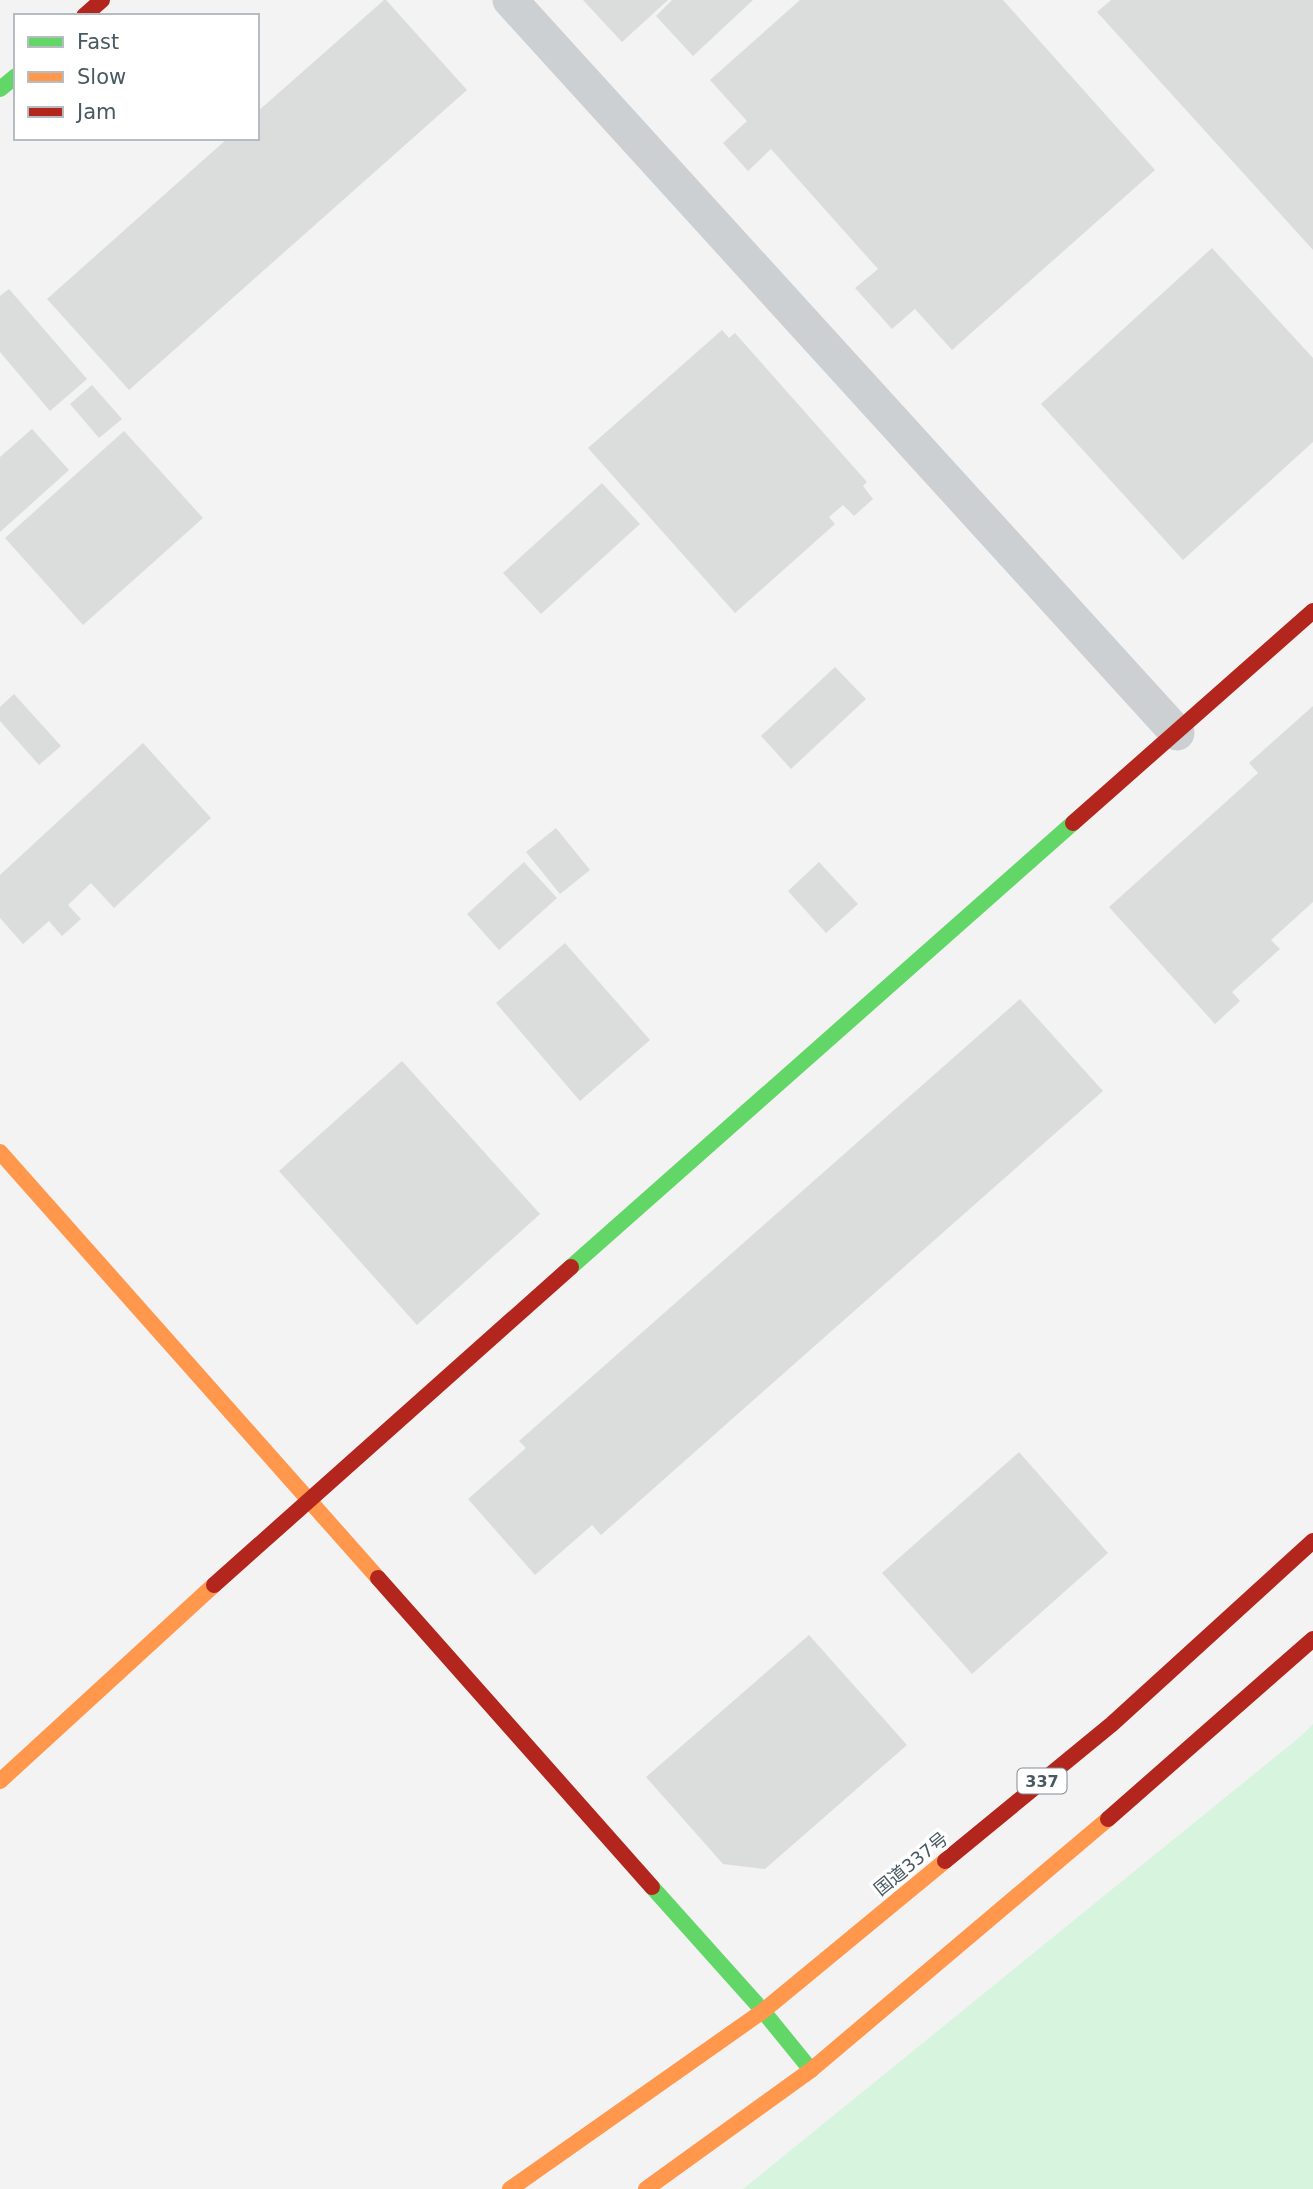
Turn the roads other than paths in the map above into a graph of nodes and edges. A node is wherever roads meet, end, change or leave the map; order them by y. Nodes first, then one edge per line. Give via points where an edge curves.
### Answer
1 (102, 0) edge
2 (510, 0) edge
3 (86, 14) edge
4 (14, 78) edge
5 (0, 89) edge
6 (1313, 611) edge
7 (1177, 733) junction
8 (0, 1152) edge
9 (308, 1499) junction
10 (1313, 1541) edge
11 (1313, 1639) edge
12 (0, 1781) edge
13 (763, 2011) junction
14 (811, 2070) junction
15 (510, 2189) edge
16 (646, 2189) edge

1 - 3 main road
2 - 7 street
4 - 5 main road
6 - 7 main road
7 - 9 main road
8 - 9 main road
9 - 12 main road
9 - 13 main road
10 - 13 main road, 国道337号 / 337 via 1112,1724
11 - 14 main road via 1144,1789
13 - 14 main road
13 - 15 main road, 国道337号 / 337
14 - 16 main road

